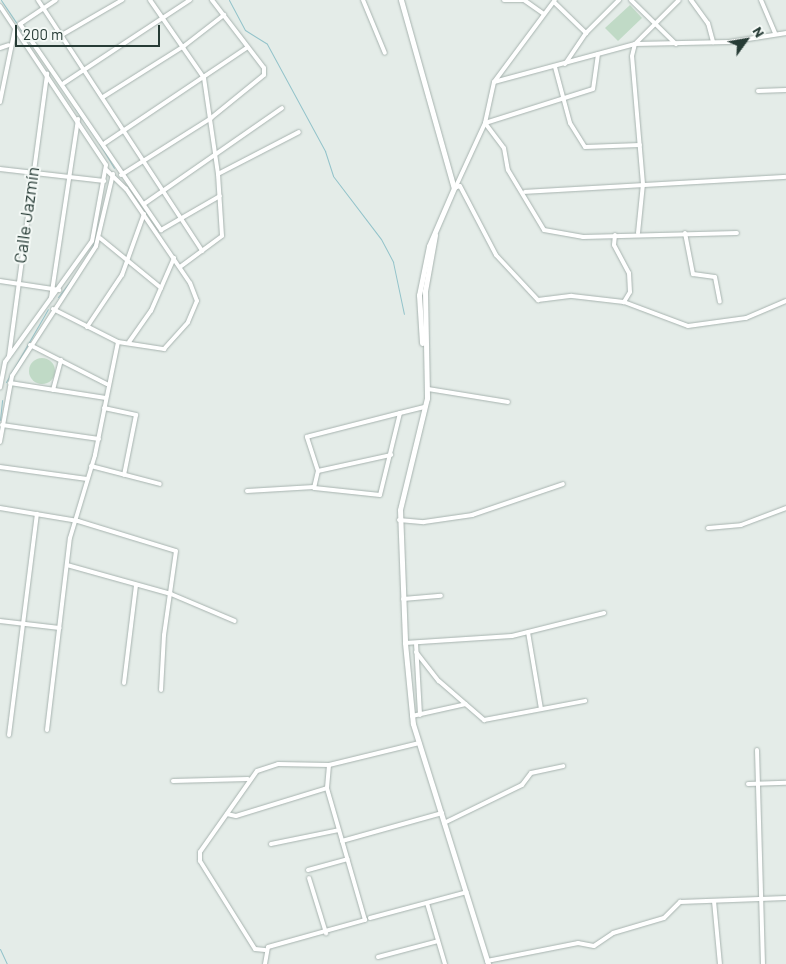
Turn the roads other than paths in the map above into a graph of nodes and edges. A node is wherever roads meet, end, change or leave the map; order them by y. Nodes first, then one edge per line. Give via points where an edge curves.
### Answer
1 (38, 0) edge
2 (56, 0) edge
3 (122, 0) edge
4 (150, 0) edge
5 (190, 0) edge
6 (212, 0) edge
7 (363, 0) edge
8 (400, 0) edge
9 (504, 0) edge
10 (524, 0) edge
11 (619, 0) edge
12 (631, 0) edge
13 (679, 0) edge
14 (691, 0) edge
15 (761, 0) edge
16 (555, 1) edge
17 (0, 6) edge
18 (43, 8) junction
19 (544, 14) junction
20 (224, 15) junction
21 (163, 18) junction
22 (20, 24) junction
23 (654, 24) junction
24 (15, 28) junction
25 (586, 33) junction
26 (786, 33) edge
27 (776, 34) junction
28 (60, 36) junction
29 (713, 42) junction
30 (635, 44) junction
31 (676, 44) junction
32 (9, 46) junction
33 (184, 46) junction
34 (248, 47) junction
35 (0, 48) edge
36 (385, 54) dead end
37 (598, 54) junction
38 (565, 64) junction
39 (555, 67) junction
40 (84, 70) junction
41 (47, 74) junction
42 (2, 78) edge
43 (204, 78) junction
44 (494, 82) junction
45 (64, 83) junction
46 (786, 90) edge
47 (758, 91) dead end
48 (103, 97) junction
49 (562, 100) junction
50 (0, 102) edge
51 (282, 108) dead end
52 (211, 118) junction
53 (78, 119) junction
54 (485, 123) junction
55 (124, 130) junction
56 (299, 132) dead end
57 (105, 143) junction
58 (640, 144) junction
59 (215, 155) junction
60 (143, 159) junction
61 (0, 168) edge
62 (106, 170) junction
63 (32, 173) junction
64 (123, 174) junction
65 (218, 174) junction
66 (116, 176) junction
67 (67, 177) junction
68 (786, 177) edge
69 (104, 181) junction
70 (643, 184) junction
71 (455, 186) junction
72 (164, 192) junction
73 (525, 192) junction
74 (220, 196) junction
75 (144, 204) junction
76 (144, 214) junction
77 (183, 220) junction
78 (638, 233) junction
79 (685, 233) junction
80 (737, 233) dead end
81 (615, 235) junction
82 (100, 238) junction
83 (202, 251) junction
84 (174, 258) junction
85 (128, 263) junction
86 (180, 267) junction
87 (0, 280) edge
88 (17, 283) junction
89 (51, 288) junction
90 (161, 288) junction
91 (59, 290) junction
92 (51, 299) junction
93 (624, 302) junction
94 (720, 302) dead end
95 (786, 302) edge
96 (54, 308) junction
97 (87, 327) junction
98 (118, 342) junction
99 (129, 342) junction
100 (30, 345) junction
101 (9, 356) junction
102 (61, 360) junction
103 (10, 383) junction
104 (107, 384) junction
105 (428, 389) junction
106 (0, 390) edge
107 (53, 390) junction
108 (8, 392) junction
109 (106, 398) junction
110 (508, 402) dead end
111 (424, 407) junction
112 (104, 408) junction
113 (400, 413) junction
114 (2, 425) junction
115 (99, 439) junction
116 (0, 442) edge
117 (391, 455) junction
118 (0, 466) edge
119 (91, 466) junction
120 (318, 471) junction
121 (124, 474) junction
122 (87, 479) junction
123 (160, 484) dead end
124 (563, 484) dead end
125 (314, 487) junction
126 (248, 491) dead end
127 (0, 508) edge
128 (786, 508) edge
129 (38, 514) junction
130 (399, 520) junction
131 (78, 521) junction
132 (708, 528) dead end
133 (67, 565) junction
134 (136, 585) junction
135 (171, 594) junction
136 (441, 596) dead end
137 (403, 599) junction
138 (604, 613) dead end
139 (0, 621) edge
140 (235, 621) dead end
141 (22, 624) junction
142 (60, 628) junction
143 (528, 632) junction
144 (405, 643) junction
145 (416, 643) junction
146 (416, 652) junction
147 (124, 683) dead end
148 (161, 690) dead end
149 (585, 701) dead end
150 (466, 704) junction
151 (541, 709) junction
152 (420, 715) junction
153 (412, 716) junction
154 (47, 730) dead end
155 (9, 735) dead end
156 (418, 743) junction
157 (757, 750) dead end
158 (329, 765) junction
159 (563, 766) dead end
160 (248, 779) junction
161 (173, 781) dead end
162 (786, 783) edge
163 (748, 784) dead end
164 (758, 784) junction
165 (327, 788) junction
166 (442, 813) junction
167 (227, 814) junction
168 (444, 823) junction
169 (339, 830) junction
170 (342, 841) junction
171 (271, 844) dead end
172 (348, 859) junction
173 (308, 870) dead end
174 (309, 878) dead end
175 (467, 892) junction
176 (786, 898) edge
177 (762, 899) junction
178 (714, 901) junction
179 (427, 903) junction
180 (370, 918) dead end
181 (326, 933) junction
182 (438, 941) junction
183 (265, 950) junction
184 (378, 957) dead end
185 (487, 962) edge
186 (265, 964) edge
187 (445, 964) edge
188 (720, 964) edge
189 (764, 964) edge

1 - 18 street
2 - 18 street
3 - 28 street
4 - 21 street
5 - 21 street
6 - 20 street
7 - 36 street
8 - 71 street
9 - 10 street
10 - 19 street
11 - 25 street
12 - 23 street
13 - 23 street
14 - 29 street via 708,23
15 - 27 street
16 - 19 street
16 - 25 street
17 - 24 street
18 - 22 street
18 - 28 street
19 - 44 street
20 - 33 street
20 - 34 street
21 - 33 street
21 - 40 street
22 - 24 street
22 - 45 street
23 - 30 street
23 - 31 street
24 - 32 street
24 - 41 street
25 - 38 street
26 - 27 street
27 - 29 street
28 - 40 street
29 - 31 street
30 - 31 street
30 - 37 street
30 - 58 street via 632,56
32 - 35 street
32 - 42 street
33 - 43 street
33 - 48 street
34 - 43 street
34 - 52 street via 264,75
37 - 38 street
37 - 49 street via 596,86
38 - 39 street
39 - 44 street
39 - 49 street
40 - 45 street
40 - 48 street
41 - 53 street
41 - 63 street, Calle Jazmín
42 - 50 street
43 - 52 street
43 - 55 street
44 - 54 street
45 - 57 street
46 - 47 street
48 - 55 street
49 - 54 street
49 - 58 street via 584,147
51 - 59 street
52 - 59 street
52 - 60 street
53 - 62 street via 104,157
53 - 67 street
54 - 71 street
54 - 73 street via 504,148 508,170
55 - 57 street
55 - 60 street
56 - 65 street
57 - 64 street
58 - 70 street
59 - 65 street
59 - 72 street
60 - 64 street
60 - 72 street
61 - 63 street
62 - 66 street
62 - 69 street
63 - 67 street
63 - 88 street, Calle Jazmín
64 - 66 street
64 - 75 street
65 - 74 street
66 - 76 street
66 - 82 street
67 - 69 street
67 - 89 street
68 - 70 street
69 - 91 street via 92,241
70 - 73 street
70 - 78 street
71 - 93 street via 496,255 532,298 572,296
71 - 105 street via 435,235 425,291 424,346
72 - 75 street
72 - 77 street
73 - 81 street via 548,234
74 - 77 street
74 - 83 street via 222,236
75 - 77 street via 161,230
76 - 84 street
76 - 85 street
77 - 83 street
78 - 79 street
78 - 81 street
79 - 80 street
79 - 94 street via 693,274 715,277
81 - 93 street via 614,245 629,273
82 - 85 street
82 - 96 street
83 - 86 street
84 - 86 street
84 - 90 street
85 - 90 street
85 - 97 street
86 - 99 street via 196,292 188,322 164,349
87 - 88 street
88 - 89 street
88 - 101 street, Calle Jazmín
89 - 91 street
89 - 92 street
90 - 99 street
91 - 92 street
92 - 96 street
92 - 101 street
93 - 95 street via 688,326 746,318
96 - 97 street
96 - 100 street
97 - 98 street
98 - 99 street
98 - 104 street
100 - 102 street
100 - 103 street
101 - 106 street
102 - 104 street
102 - 107 street
103 - 107 street
103 - 108 street
104 - 109 street
105 - 110 street
105 - 111 street
106 - 108 street
107 - 109 street
108 - 114 street
109 - 112 street
111 - 113 street
111 - 130 street via 407,469
112 - 115 street
112 - 121 street via 136,415
113 - 117 street
113 - 120 street via 307,437
114 - 115 street
114 - 116 street
115 - 119 street
117 - 120 street
117 - 125 street via 382,492 377,497
118 - 122 street
119 - 121 street
119 - 122 street
120 - 125 street
121 - 123 street
122 - 131 street
124 - 130 street via 472,515 424,522
125 - 126 street
127 - 129 street
128 - 132 street via 742,525
129 - 131 street
129 - 141 street
130 - 137 street
131 - 133 street via 70,538
131 - 135 street via 176,550
133 - 134 street
133 - 142 street
134 - 135 street
134 - 147 street
135 - 140 street
135 - 148 street
136 - 137 street
137 - 144 street
138 - 143 street
139 - 141 street
141 - 142 street
141 - 155 street
142 - 154 street
143 - 145 street
143 - 151 street
144 - 145 street
144 - 153 street
145 - 146 street
146 - 150 street via 439,680
146 - 152 street
149 - 151 street
150 - 151 street via 484,720
150 - 152 street
152 - 153 street
153 - 156 street
156 - 158 street
156 - 166 street
157 - 164 street
158 - 160 street via 272,764
158 - 165 street
159 - 168 street via 531,773 522,784
160 - 161 street
160 - 167 street
162 - 164 street
163 - 164 street
164 - 177 street
165 - 167 street via 236,816
165 - 169 street
166 - 168 street
166 - 170 street
167 - 183 street via 199,859 255,949
168 - 175 street
169 - 170 street
169 - 171 street
170 - 172 street
172 - 173 street
172 - 181 street via 365,920
174 - 181 street
175 - 179 street
175 - 185 street
176 - 177 street
177 - 178 street
177 - 189 street
178 - 185 street via 676,903 664,918 613,933 594,946 578,943
178 - 188 street
179 - 180 street
179 - 182 street
181 - 183 street
182 - 184 street
182 - 187 street
183 - 186 street

